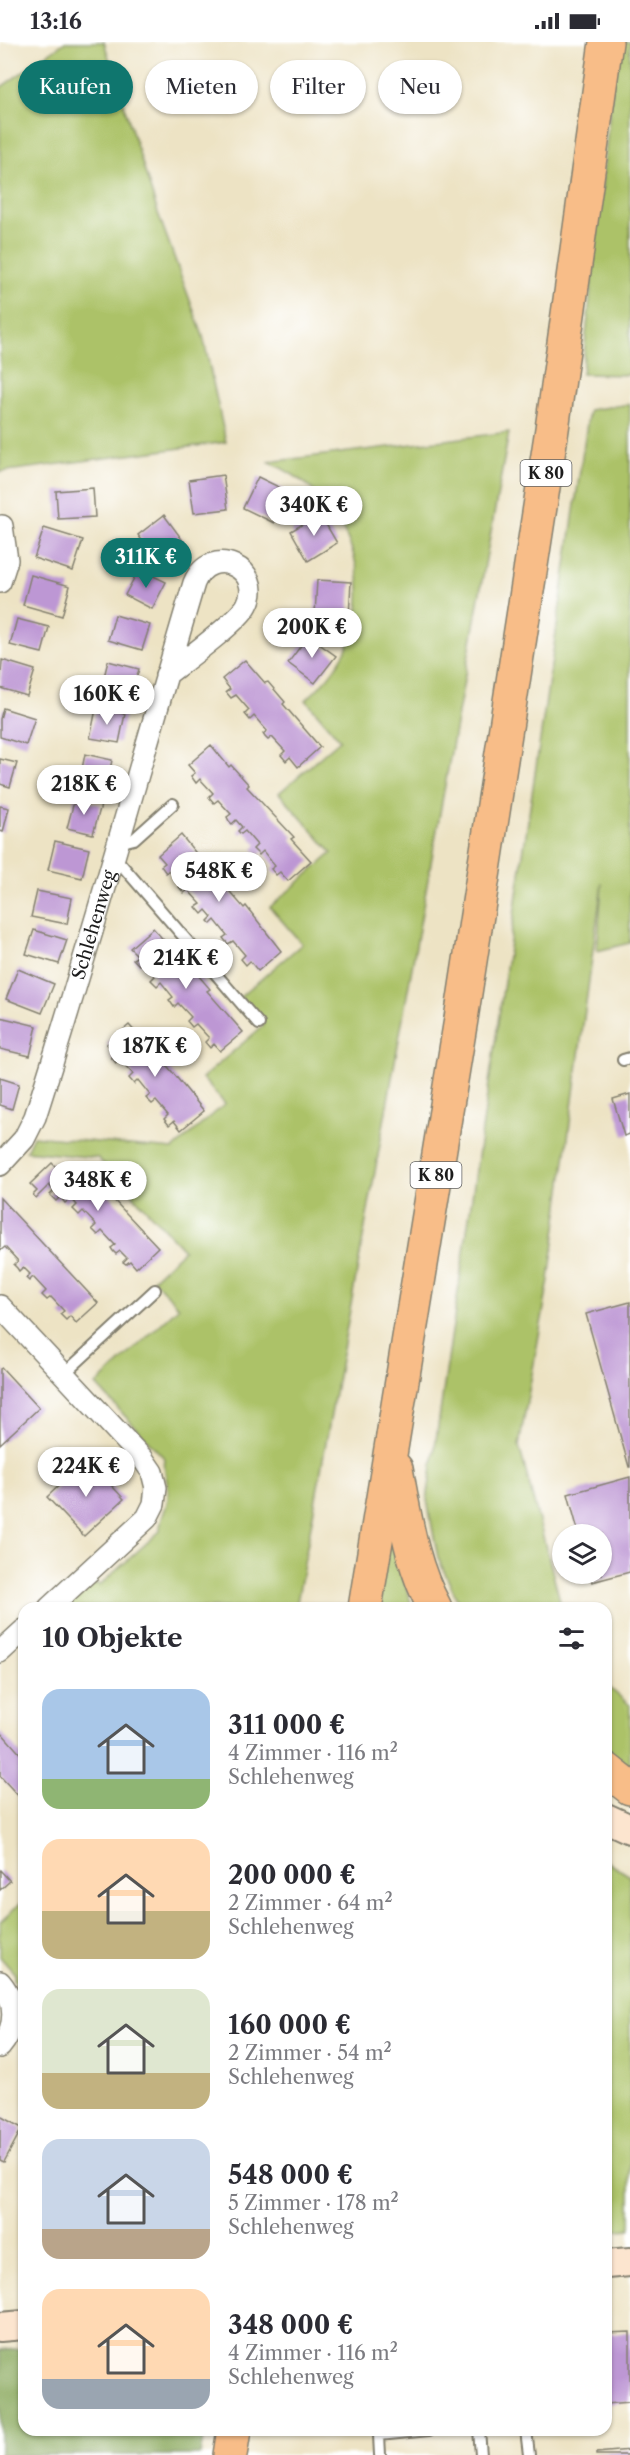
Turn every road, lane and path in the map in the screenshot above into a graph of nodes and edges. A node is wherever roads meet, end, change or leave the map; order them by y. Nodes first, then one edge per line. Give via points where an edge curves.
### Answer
1 (606, 42) edge
2 (2, 526) dead end
3 (0, 582) edge
4 (166, 675) junction
5 (173, 804) dead end
6 (116, 847) junction
7 (259, 1024) dead end
8 (0, 1165) edge
9 (156, 1290) dead end
10 (0, 1306) edge
11 (64, 1374) junction
12 (392, 1446) junction
13 (56, 1602) edge
14 (366, 1602) edge
15 (432, 1602) edge
16 (18, 1636) edge
17 (0, 1652) edge
18 (612, 1774) edge
19 (630, 1788) edge
20 (612, 1821) edge
21 (630, 1829) edge
22 (0, 1982) edge
23 (0, 2047) edge
24 (630, 2262) edge
25 (612, 2264) edge
26 (18, 2326) edge
27 (0, 2327) edge
28 (233, 2436) edge
29 (249, 2436) edge
30 (379, 2436) edge
31 (479, 2436) edge
32 (527, 2436) edge
33 (230, 2455) edge
34 (241, 2455) edge
35 (380, 2455) edge
36 (481, 2455) edge
37 (529, 2455) edge

1 - 12 highway, K 80 via 552,429
2 - 3 street via 7,560
4 - 4 street, Schlehenweg via 196,577 218,562 237,567 247,577 251,589 245,609
4 - 6 street, Schlehenweg
5 - 6 lane via 134,839
6 - 7 lane
6 - 8 street, Schlehenweg via 35,1117 24,1138
9 - 11 lane
10 - 11 street
11 - 13 street via 146,1463 156,1493 144,1522
12 - 14 highway, K 80
12 - 15 highway via 412,1549
16 - 17 street
18 - 19 highway
20 - 21 main road
22 - 23 street via 9,1995 13,2014 9,2034
24 - 25 main road
26 - 27 main road
28 - 33 highway
29 - 34 main road
30 - 35 lane
31 - 36 lane
32 - 37 lane

